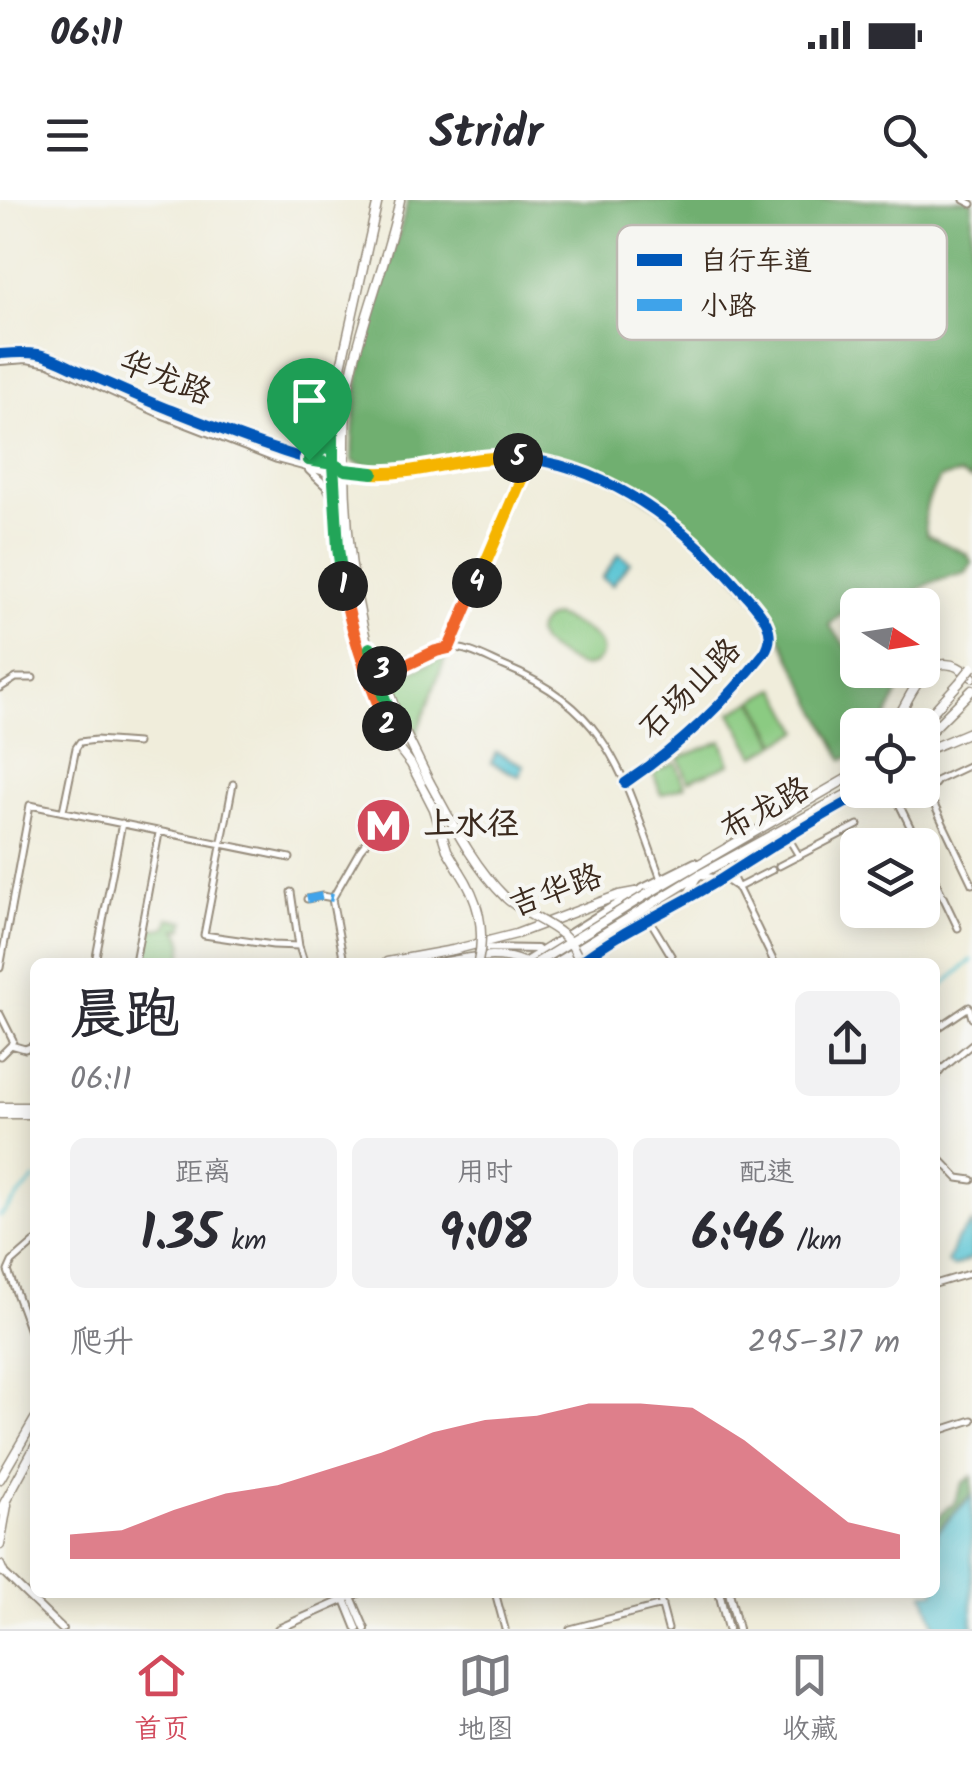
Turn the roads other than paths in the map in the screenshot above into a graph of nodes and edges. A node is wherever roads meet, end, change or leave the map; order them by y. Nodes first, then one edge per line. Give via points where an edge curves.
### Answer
1 (378, 200) edge
2 (400, 200) edge
3 (964, 200) edge
4 (972, 204) edge
5 (0, 357) edge
6 (333, 431) junction
7 (530, 459) junction
8 (307, 463) junction
9 (333, 469) junction
10 (345, 470) junction
11 (334, 498) junction
12 (370, 648) junction
13 (449, 648) junction
14 (972, 667) edge
15 (383, 676) junction
16 (972, 677) edge
17 (33, 678) dead end
18 (0, 688) edge
19 (970, 693) edge
20 (904, 708) edge
21 (937, 708) edge
22 (940, 722) edge
23 (972, 732) edge
24 (397, 740) junction
25 (136, 743) dead end
26 (940, 745) edge
27 (972, 764) edge
28 (940, 779) edge
29 (840, 782) edge
30 (625, 783) junction
31 (233, 784) dead end
32 (840, 798) edge
33 (936, 808) edge
34 (63, 811) junction
35 (122, 823) junction
36 (387, 823) dead end
37 (858, 824) dead end
38 (783, 829) junction
39 (159, 833) junction
40 (734, 844) junction
41 (221, 845) junction
42 (744, 852) junction
43 (798, 856) junction
44 (290, 858) dead end
45 (699, 875) junction
46 (661, 879) junction
47 (972, 884) edge
48 (738, 888) junction
49 (940, 891) edge
50 (291, 892) dead end
51 (634, 892) junction
52 (332, 898) junction
53 (652, 898) junction
54 (306, 899) dead end
55 (648, 917) junction
56 (958, 928) dead end
57 (299, 946) junction
58 (454, 950) junction
59 (541, 951) junction
60 (96, 958) edge
61 (137, 958) edge
62 (303, 958) edge
63 (343, 958) edge
64 (409, 958) edge
65 (477, 958) edge
66 (530, 958) edge
67 (545, 958) edge
68 (549, 958) edge
69 (559, 958) edge
70 (578, 958) edge
71 (584, 958) edge
72 (672, 958) edge
73 (772, 958) edge
74 (0, 968) edge
75 (0, 1014) edge
76 (972, 1018) edge
77 (940, 1026) edge
78 (972, 1044) edge
79 (12, 1045) junction
80 (30, 1046) edge
81 (0, 1056) edge
82 (940, 1072) edge
83 (0, 1111) edge
84 (30, 1111) edge
85 (940, 1158) edge
86 (972, 1180) edge
87 (30, 1246) edge
88 (971, 1275) edge
89 (940, 1283) edge
90 (30, 1331) edge
91 (972, 1420) edge
92 (30, 1428) edge
93 (940, 1430) edge
94 (30, 1456) edge
95 (0, 1479) edge
96 (11, 1490) junction
97 (0, 1512) edge
98 (0, 1544) edge
99 (1, 1569) edge
100 (30, 1598) edge
101 (30, 1598) edge
102 (341, 1598) edge
103 (348, 1598) edge
104 (348, 1598) edge
105 (497, 1598) edge
106 (660, 1598) edge
107 (720, 1598) edge
108 (730, 1598) edge
109 (662, 1605) junction
110 (62, 1629) edge
111 (278, 1629) edge
112 (356, 1629) edge
113 (364, 1629) edge
114 (505, 1629) edge
115 (570, 1629) edge
116 (668, 1629) edge
117 (728, 1629) edge
118 (738, 1629) edge

1 - 6 main road
2 - 10 main road via 351,372
3 - 4 street
5 - 8 street, 华龙路 via 49,364 277,459
5 - 8 street, 华龙路 via 51,358
6 - 8 street
6 - 9 main road
7 - 10 street, 石场山路 via 479,458 398,473
7 - 13 street
7 - 30 street, 石场山路 via 576,469 635,497 707,554 769,626 768,647 726,698
8 - 9 street
8 - 11 street
9 - 10 street
9 - 11 main road
10 - 12 main road via 354,588
11 - 24 main road via 348,613 370,686
12 - 15 main road
12 - 24 main road
13 - 15 street
13 - 30 street via 529,677 560,696 603,740
14 - 21 main road, bridge
15 - 70 main road, bridge via 429,782 490,878 516,906 568,938
16 - 20 main road via 956,665 934,666
17 - 18 street
19 - 22 main road
23 - 26 main road
24 - 65 main road, bridge via 472,892 481,921
25 - 34 street via 80,742
27 - 28 street
29 - 40 main road, 布龙路
30 - 46 street
31 - 41 street
32 - 38 main road, 布龙路
33 - 47 street
34 - 35 street
34 - 74 street via 30,805
35 - 39 street
35 - 60 street
36 - 52 street via 360,850
37 - 43 street
38 - 42 main road, 布龙路
38 - 43 street
39 - 41 street
39 - 61 street
40 - 46 street, 吉华路
40 - 53 main road, 布龙路
41 - 44 street
41 - 57 street via 204,935
42 - 45 main road, 布龙路
42 - 48 street via 734,870
43 - 48 street
45 - 48 street
45 - 53 main road, 布龙路
45 - 55 street via 687,895
46 - 51 street, 吉华路
48 - 73 street
49 - 56 street
50 - 57 street
51 - 58 main road, 吉华路
51 - 59 street
52 - 54 street
52 - 63 street
53 - 67 main road, bridge
53 - 69 main road
55 - 71 street
55 - 72 street
57 - 62 street
58 - 59 street
58 - 64 main road, 吉华路
59 - 66 street
59 - 68 street
75 - 79 street
76 - 77 street via 969,1006
78 - 82 street
79 - 80 street
79 - 81 street
83 - 84 main road
85 - 86 street via 958,1178
87 - 90 street via 8,1271
88 - 89 street
91 - 93 street
92 - 95 main road
94 - 96 main road
96 - 97 main road
96 - 98 main road
99 - 101 street
100 - 110 street
102 - 111 street
103 - 112 street
104 - 113 street
105 - 114 street
106 - 109 street
107 - 117 street
108 - 118 street
109 - 115 street
109 - 116 street

